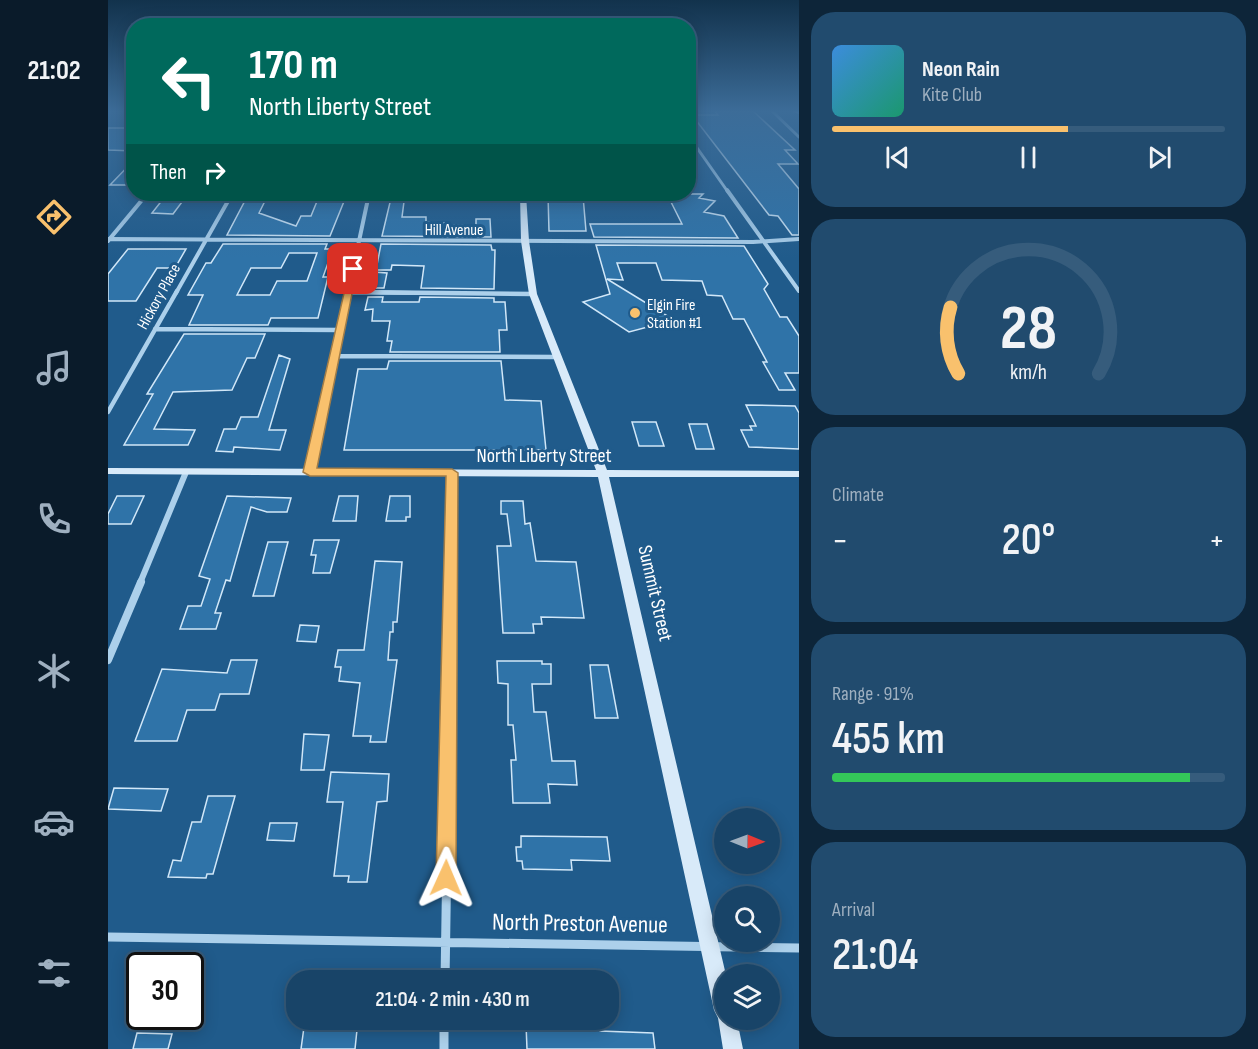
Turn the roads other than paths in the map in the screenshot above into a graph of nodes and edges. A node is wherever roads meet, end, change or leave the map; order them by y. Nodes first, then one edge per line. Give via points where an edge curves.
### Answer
1 (706, 160) edge
2 (141, 201) edge
3 (228, 201) edge
4 (368, 201) edge
5 (523, 201) edge
6 (205, 239) junction
7 (799, 239) edge
8 (109, 240) edge
9 (360, 240) junction
10 (525, 241) junction
11 (763, 241) junction
12 (799, 291) edge
13 (348, 292) junction
14 (533, 294) junction
15 (154, 329) junction
16 (340, 330) junction
17 (334, 356) junction
18 (557, 357) junction
19 (108, 412) edge
20 (108, 471) edge
21 (186, 472) junction
22 (310, 472) junction
23 (452, 473) junction
24 (603, 473) junction
25 (799, 474) edge
26 (108, 660) edge
27 (108, 937) edge
28 (446, 941) junction
29 (711, 947) junction
30 (799, 948) edge
31 (715, 964) edge
32 (445, 970) edge
33 (444, 1030) edge
34 (729, 1030) edge
35 (444, 1049) edge
36 (733, 1049) edge

1 - 11 street
2 - 8 street
3 - 6 street, Hickory Place
4 - 9 street
5 - 10 main road, Summit Street
6 - 8 street, Hill Avenue
6 - 9 street, Hill Avenue
6 - 15 street, Hickory Place
7 - 11 street, Hill Avenue
9 - 10 street, Hill Avenue
9 - 13 street
10 - 11 street, Hill Avenue
10 - 14 main road, Summit Street
11 - 12 street
13 - 14 street
13 - 16 street
14 - 18 main road, Summit Street
15 - 16 street
15 - 19 street, Hickory Place
16 - 17 street
17 - 18 street
17 - 22 street
18 - 24 main road, Summit Street
20 - 21 main road, North Liberty Street
21 - 22 main road, North Liberty Street
21 - 26 street
22 - 23 main road, North Liberty Street
23 - 24 main road, North Liberty Street
23 - 28 street
24 - 25 main road, North Liberty Street
24 - 29 main road, Summit Street
27 - 28 street, North Preston Avenue
28 - 29 street, North Preston Avenue
28 - 32 street
29 - 30 street, North Preston Avenue
29 - 31 main road, Summit Street
33 - 35 street
34 - 36 main road

